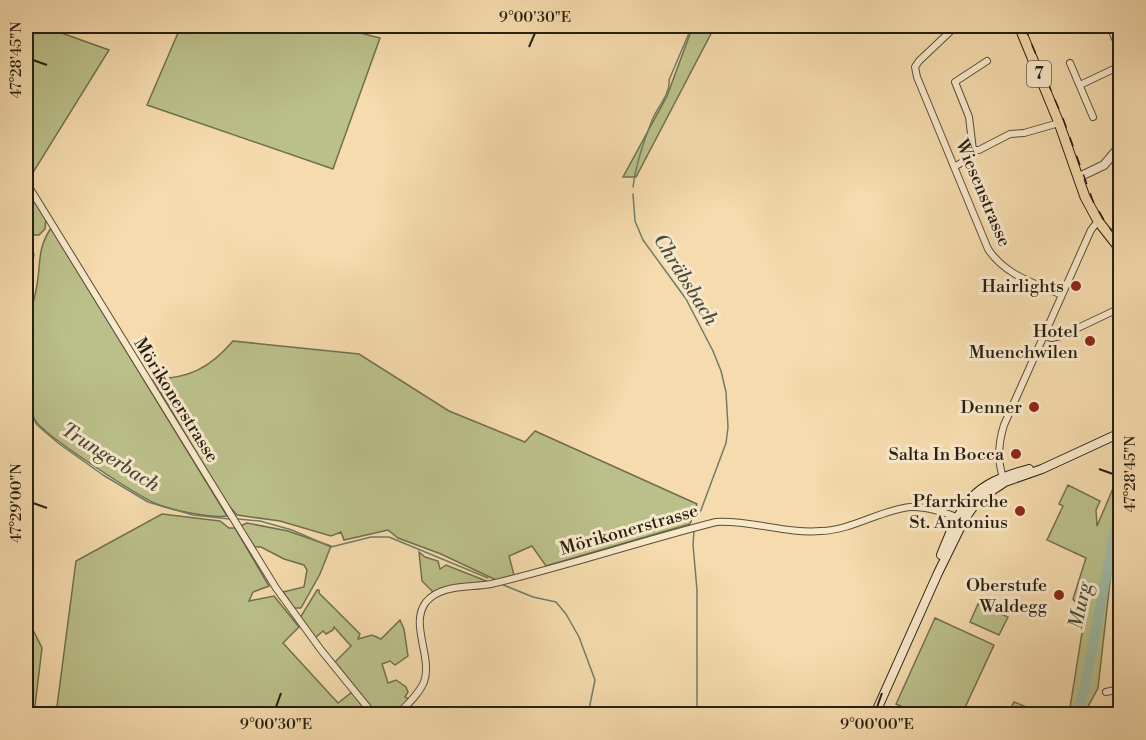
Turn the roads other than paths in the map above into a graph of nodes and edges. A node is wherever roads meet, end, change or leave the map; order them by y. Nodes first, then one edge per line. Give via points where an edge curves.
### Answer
1 (956, 26) edge
2 (1019, 26) edge
3 (1110, 26) edge
4 (1120, 51) edge
5 (987, 60) dead end
6 (1070, 63) dead end
7 (1120, 66) edge
8 (1080, 85) junction
9 (1093, 117) dead end
10 (1059, 123) junction
11 (1120, 146) edge
12 (973, 150) junction
13 (1116, 159) edge
14 (954, 166) junction
15 (1079, 177) junction
16 (26, 182) edge
17 (1098, 221) junction
18 (1120, 249) edge
19 (1062, 295) junction
20 (1120, 308) edge
21 (1044, 335) junction
22 (1120, 433) edge
23 (1004, 479) junction
24 (960, 519) junction
25 (1120, 689) edge
26 (1106, 692) dead end
27 (373, 714) edge
28 (398, 714) edge
29 (875, 714) edge

1 - 14 street, Wiesenstrasse via 915,68
2 - 10 main road, 7
3 - 4 street
5 - 12 street via 955,82 971,125
6 - 8 street
7 - 8 street
8 - 9 street
10 - 12 street via 1010,134
10 - 15 main road, 7
11 - 13 street
12 - 14 street
13 - 15 street
14 - 19 street, Wiesenstrasse via 995,260 1013,274
15 - 17 main road, 7
16 - 27 street, Mörikonerstrasse via 276,588
17 - 18 main road, 7
17 - 19 street
19 - 21 street
20 - 21 street via 1061,336
21 - 23 street via 1001,435 999,454
22 - 23 main road via 1050,465
23 - 24 main road
24 - 28 street, Mörikonerstrasse via 935,510 909,507 822,531 716,522 521,576 443,591 422,609 425,678
24 - 29 main road
25 - 26 street

